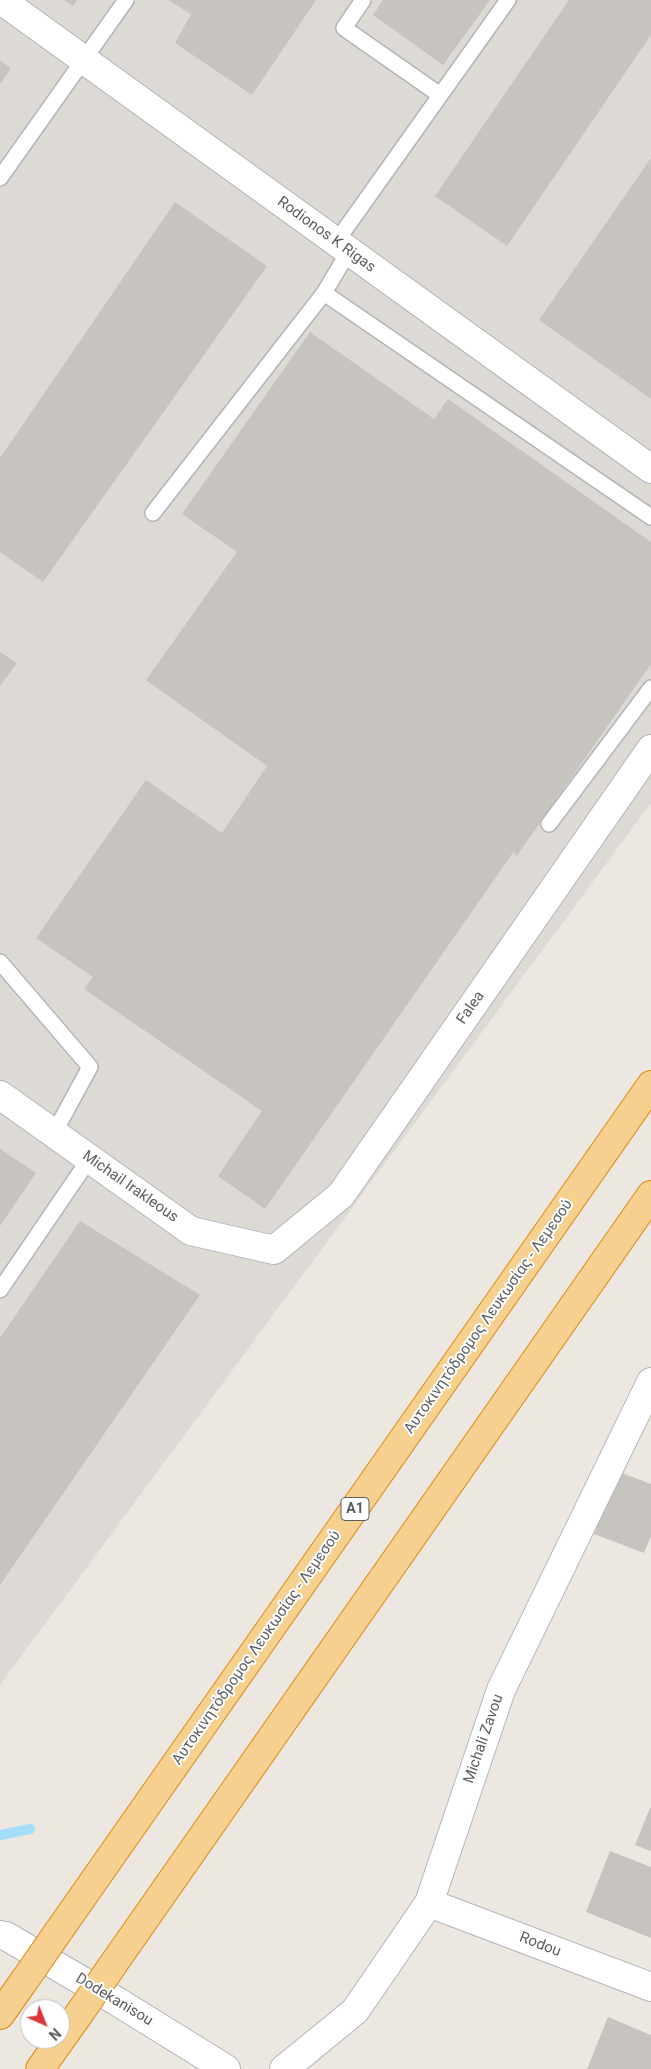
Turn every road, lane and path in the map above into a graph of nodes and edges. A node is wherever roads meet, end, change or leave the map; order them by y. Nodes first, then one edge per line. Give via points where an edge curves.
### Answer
1 (1, 0) edge
2 (126, 0) edge
3 (363, 0) edge
4 (508, 0) edge
5 (84, 60) junction
6 (440, 95) junction
7 (0, 178) edge
8 (343, 247) junction
9 (324, 293) junction
10 (651, 469) edge
11 (153, 513) dead end
12 (651, 517) edge
13 (651, 688) edge
14 (651, 749) edge
15 (549, 824) dead end
16 (0, 962) edge
17 (651, 1085) edge
18 (0, 1095) edge
19 (54, 1133) junction
20 (90, 1158) junction
21 (651, 1195) edge
22 (274, 1250) joint
23 (0, 1290) edge
24 (651, 1382) edge
25 (429, 1903) junction
26 (0, 1935) edge
27 (651, 1987) edge
28 (0, 2016) edge
29 (40, 2069) edge
30 (226, 2069) edge
31 (284, 2069) edge

1 - 5 street, Rodionos K Rigas
2 - 5 lane
3 - 6 lane via 344,28
4 - 6 lane
5 - 7 lane
5 - 8 street, Rodionos K Rigas
6 - 8 lane
8 - 9 lane
8 - 10 street, Rodionos K Rigas
9 - 11 lane
9 - 12 lane
13 - 15 lane
14 - 22 street, Falea via 341,1195
16 - 19 lane via 90,1067
17 - 28 highway, Αυτοκινητόδρομος Λευκωσίας - Λεμεσού / A1, bridge
18 - 19 street, Michail Irakleous
19 - 20 street, Michail Irakleous
20 - 22 street, Michail Irakleous via 191,1231
20 - 23 lane
21 - 29 highway, bridge
24 - 25 street, Michali Zavou via 500,1690
25 - 27 street, Rodou
25 - 31 street, Michali Zavou via 355,2011
26 - 30 street, Dodekanisou via 118,2002

